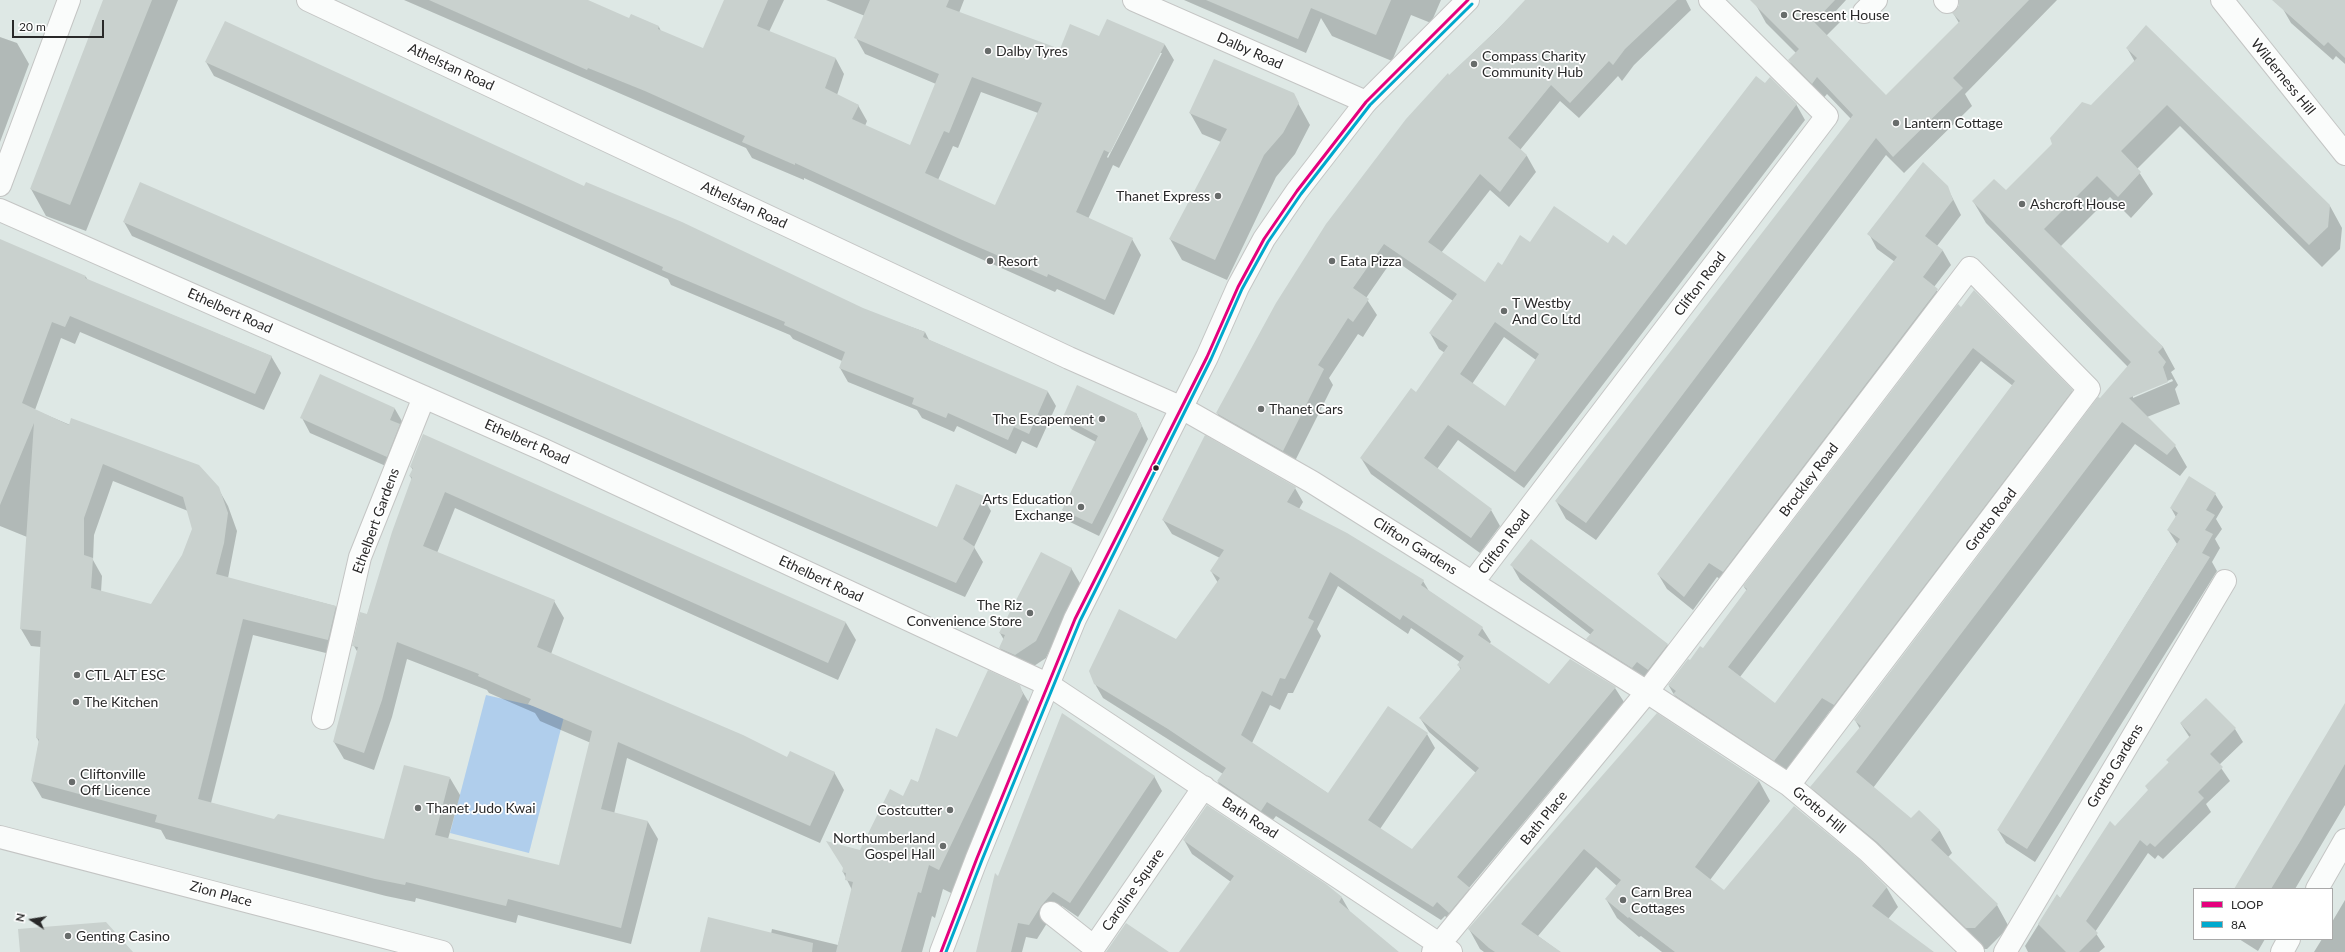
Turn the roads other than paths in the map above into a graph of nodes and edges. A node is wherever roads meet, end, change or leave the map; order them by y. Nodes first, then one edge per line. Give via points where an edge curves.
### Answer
1 (69, 0) edge
2 (308, 0) edge
3 (1134, 0) edge
4 (1468, 0) edge
5 (1710, 0) edge
6 (2222, 0) edge
7 (1366, 102) junction
8 (2345, 154) edge
9 (0, 185) edge
10 (0, 210) edge
11 (1970, 268) joint
12 (424, 397) junction
13 (1180, 407) junction
14 (2225, 581) dead end
15 (1473, 582) junction
16 (1049, 685) junction
17 (1647, 692) junction
18 (323, 718) dead end
19 (1789, 785) junction
20 (1204, 787) junction
21 (0, 837) edge
22 (2345, 840) edge
23 (2318, 888) edge
24 (1051, 913) dead end
25 (2288, 940) edge
26 (1442, 949) edge
27 (442, 952) edge
28 (941, 952) edge
29 (1973, 952) edge
30 (2005, 952) edge
31 (2282, 952) edge

1 - 9 street
2 - 13 street, Athelstan Road via 1070,358
3 - 7 street, Dalby Road
4 - 7 street
5 - 15 street, Clifton Road via 1827,116
6 - 8 street, Wilderness Hill
7 - 13 street via 1297,191 1264,239
10 - 12 street, Ethelbert Road
11 - 17 street, Brockley Road
11 - 19 street, Grotto Road via 2089,389
12 - 16 street, Ethelbert Road via 544,450
12 - 18 street, Ethelbert Gardens via 360,557
13 - 15 street, Clifton Gardens via 1312,482
13 - 16 street via 1075,619
14 - 30 street, Grotto Gardens
15 - 17 street, Clifton Gardens
16 - 20 street, Bath Road
16 - 28 street
17 - 19 street, Grotto Hill
17 - 26 street, Bath Place
19 - 29 street, Grotto Hill via 1868,851
20 - 24 street, Caroline Square via 1094,947
20 - 26 street, Bath Road
21 - 27 street, Zion Place
22 - 23 street
25 - 31 street

